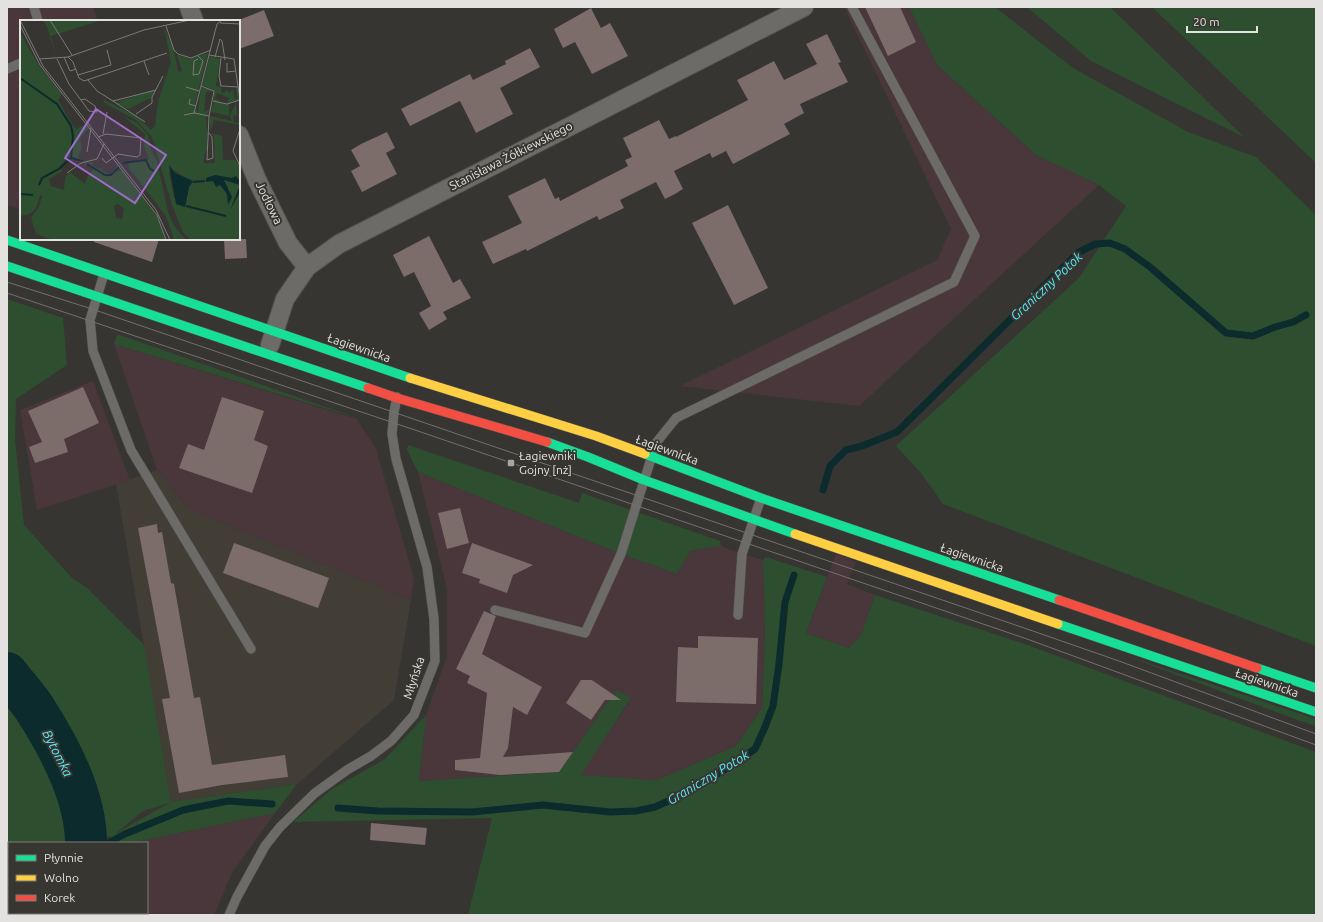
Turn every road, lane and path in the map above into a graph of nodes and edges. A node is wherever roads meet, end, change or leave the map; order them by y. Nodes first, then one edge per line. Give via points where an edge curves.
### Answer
1 (34, 7) edge
2 (189, 7) edge
3 (804, 7) edge
4 (852, 7) edge
5 (38, 20) edge
6 (194, 20) edge
7 (20, 63) edge
8 (7, 69) edge
9 (240, 138) edge
10 (7, 240) edge
11 (7, 266) edge
12 (307, 267) junction
13 (104, 274) junction
14 (96, 296) junction
15 (274, 332) junction
16 (267, 353) junction
17 (400, 387) junction
18 (652, 457) junction
19 (644, 480) junction
20 (761, 498) junction
21 (753, 520) junction
22 (495, 610) dead end
23 (738, 615) dead end
24 (251, 649) dead end
25 (1316, 688) edge
26 (1316, 712) edge
27 (229, 915) edge

1 - 5 lane
2 - 6 street
3 - 12 street, Stanisława Żółkiewskiego via 339,244
4 - 18 lane via 975,236 954,282 676,418 656,443
7 - 8 lane
9 - 12 street, Jodłowa via 257,180 288,243
10 - 13 main road, Łagiewnicka
11 - 14 main road, Łagiewnicka
12 - 15 street, Stanisława Żółkiewskiego via 284,299
13 - 14 lane
13 - 15 main road, Łagiewnicka
14 - 16 main road, Łagiewnicka
14 - 24 lane via 90,320 93,350 131,450
15 - 16 street, Stanisława Żółkiewskiego
15 - 17 main road, Łagiewnicka
16 - 17 main road, Łagiewnicka
17 - 18 main road, Łagiewnicka via 582,432
17 - 19 main road, Łagiewnicka
17 - 27 lane, Młyńska via 392,434 396,459 427,567 434,619 434,661 414,716 391,741 315,793 280,827 265,846
18 - 19 lane
18 - 20 main road, Łagiewnicka
19 - 21 main road, Łagiewnicka
19 - 22 lane via 622,554 585,633
20 - 21 lane
20 - 25 main road, Łagiewnicka
21 - 23 lane via 742,554
21 - 26 main road, Łagiewnicka

